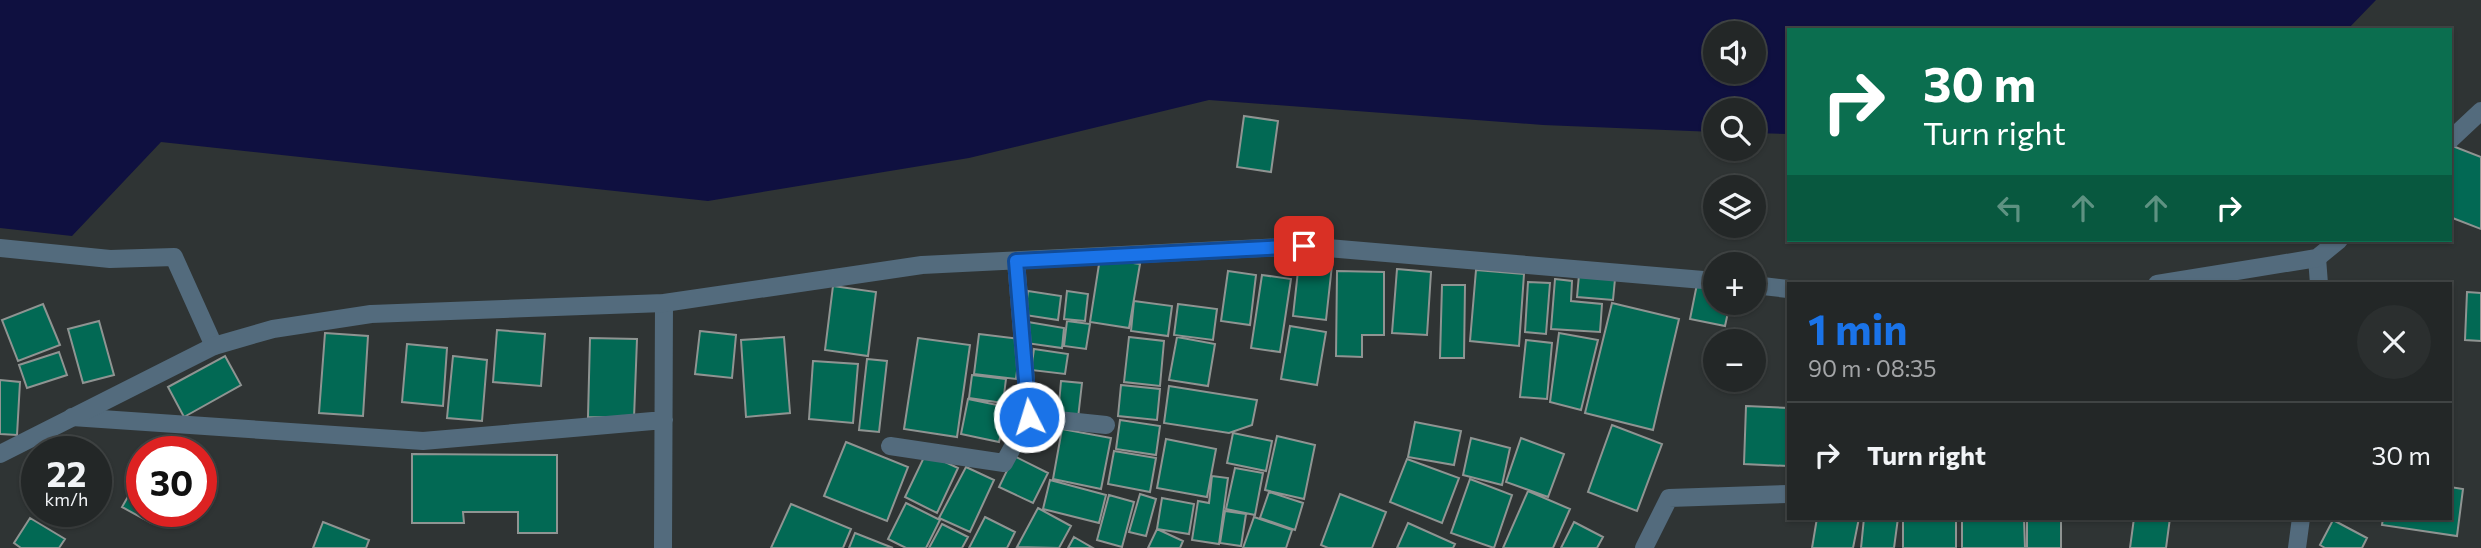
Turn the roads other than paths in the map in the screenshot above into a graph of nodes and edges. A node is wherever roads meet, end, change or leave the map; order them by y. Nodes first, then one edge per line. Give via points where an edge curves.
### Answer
1 (2481, 111) edge
2 (2452, 138) edge
3 (2336, 242) edge
4 (0, 248) edge
5 (2317, 257) junction
6 (1016, 261) junction
7 (1703, 280) edge
8 (2169, 282) edge
9 (2319, 282) edge
10 (1766, 286) edge
11 (1787, 289) edge
12 (664, 303) junction
13 (214, 346) junction
14 (72, 417) junction
15 (1029, 417) junction
16 (664, 420) junction
17 (1106, 425) dead end
18 (890, 446) dead end
19 (0, 454) edge
20 (1787, 494) edge
21 (2301, 520) edge
22 (663, 548) edge
23 (1644, 548) edge
24 (2297, 548) edge

1 - 2 street
3 - 5 street
4 - 13 street via 110,259 174,257
5 - 8 street
5 - 9 street
6 - 7 street via 1304,246
6 - 12 street via 922,265
6 - 15 street
10 - 11 street
12 - 13 street via 372,314 274,329
12 - 16 street
13 - 14 street
14 - 16 street via 423,441
14 - 19 street
15 - 17 street
15 - 18 street via 1004,463
16 - 22 street
20 - 23 street via 1669,498
21 - 24 street

